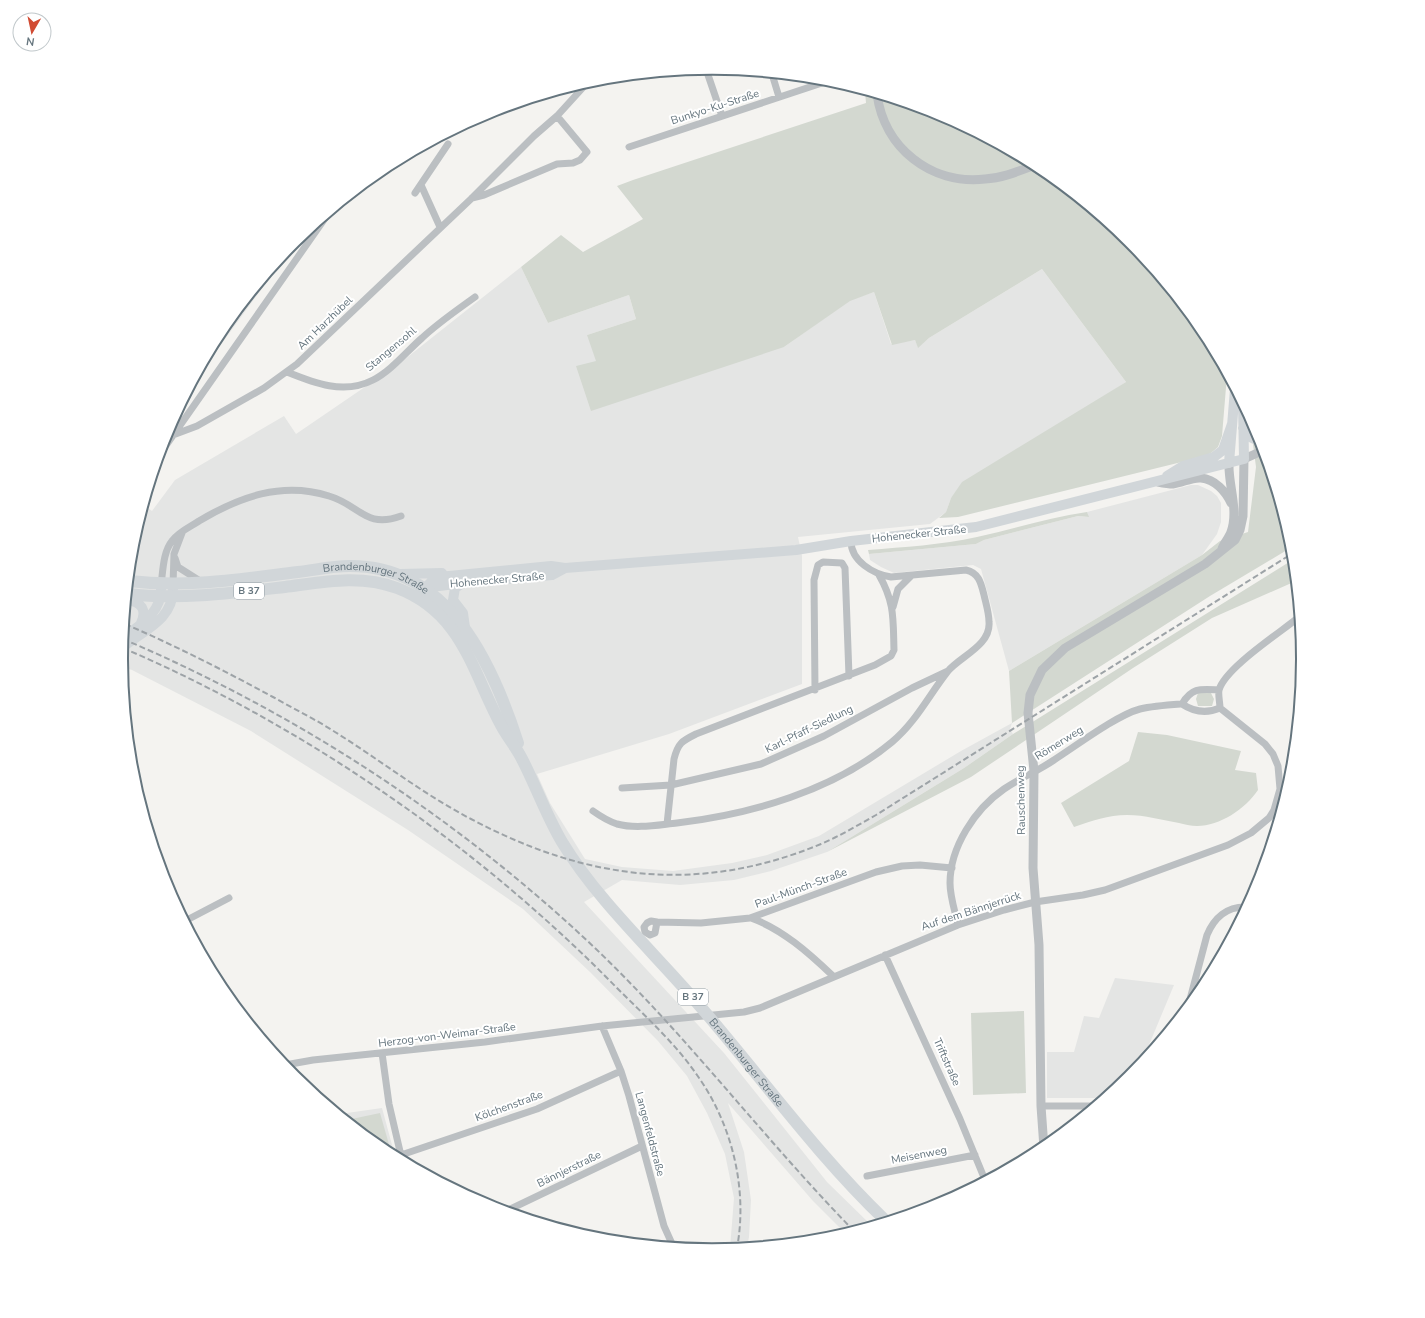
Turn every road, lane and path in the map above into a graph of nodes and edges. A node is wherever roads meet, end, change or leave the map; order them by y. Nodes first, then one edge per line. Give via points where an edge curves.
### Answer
1 (708, 75) edge
2 (773, 78) edge
3 (817, 85) edge
4 (580, 90) edge
5 (779, 97) junction
6 (878, 99) edge
7 (557, 116) junction
8 (722, 116) junction
9 (448, 144) dead end
10 (629, 147) dead end
11 (1028, 168) edge
12 (421, 185) junction
13 (415, 193) dead end
14 (472, 198) junction
15 (440, 228) junction
16 (317, 230) edge
17 (475, 297) dead end
18 (287, 372) junction
19 (1234, 398) edge
20 (1243, 416) edge
21 (1232, 424) junction
22 (1243, 428) junction
23 (174, 433) edge
24 (173, 435) edge
25 (1253, 438) edge
26 (1259, 452) edge
27 (1244, 459) junction
28 (1229, 463) junction
29 (1156, 482) junction
30 (1234, 508) junction
31 (401, 516) dead end
32 (182, 532) junction
33 (851, 541) junction
34 (1220, 552) junction
35 (174, 554) junction
36 (399, 574) junction
37 (879, 575) junction
38 (911, 576) junction
39 (464, 578) junction
40 (133, 582) edge
41 (204, 583) junction
42 (167, 591) junction
43 (420, 592) junction
44 (132, 594) edge
45 (132, 601) edge
46 (893, 608) junction
47 (1295, 620) edge
48 (141, 623) junction
49 (465, 628) junction
50 (129, 633) edge
51 (129, 643) edge
52 (948, 671) junction
53 (849, 676) junction
54 (815, 690) junction
55 (1219, 690) junction
56 (1182, 704) junction
57 (1220, 708) junction
58 (522, 758) junction
59 (1034, 771) junction
60 (671, 785) junction
61 (622, 788) dead end
62 (592, 811) dead end
63 (667, 824) junction
64 (952, 868) junction
65 (229, 898) dead end
66 (1035, 902) junction
67 (1241, 907) edge
68 (750, 918) junction
69 (190, 919) edge
70 (657, 922) dead end
71 (958, 924) junction
72 (885, 955) junction
73 (833, 976) junction
74 (1192, 992) edge
75 (611, 1025) joint
76 (602, 1026) junction
77 (382, 1054) junction
78 (292, 1064) edge
79 (621, 1071) junction
80 (1041, 1106) junction
81 (1088, 1106) edge
82 (1043, 1140) edge
83 (642, 1146) junction
84 (400, 1152) edge
85 (975, 1155) junction
86 (406, 1156) edge
87 (867, 1176) dead end
88 (983, 1176) edge
89 (513, 1208) edge
90 (882, 1217) edge
91 (669, 1241) edge

1 - 8 street
2 - 5 street
3 - 5 street, Bunkyo-Ku-Straße
4 - 7 street, Am Harzhübel
5 - 8 street, Bunkyo-Ku-Straße
6 - 11 street via 883,118 899,146 917,163 935,173 954,178 986,179
7 - 14 street, Am Harzhübel
7 - 14 street, Am Harzhübel via 587,152 580,160 557,164 484,196
8 - 10 street, Bunkyo-Ku-Straße
9 - 12 street
12 - 13 street
12 - 15 street
14 - 15 street, Am Harzhübel
15 - 18 street, Am Harzhübel
16 - 23 street
17 - 18 street, Stangensohl via 432,329 373,380 354,386 333,387 311,382
18 - 24 street, Am Harzhübel via 210,419
19 - 21 main road
20 - 22 main road
21 - 28 main road
21 - 29 main road via 1223,450 1214,457 1183,466
22 - 25 main road
22 - 27 main road
26 - 27 street, Hohenecker Straße
27 - 28 main road, Hohenecker Straße
27 - 34 street, Rauschenweg via 1243,516 1240,530 1235,540
28 - 29 main road, Hohenecker Straße
28 - 30 street, Rauschenweg via 1228,476
29 - 30 street via 1174,484 1201,478 1212,482 1227,494
29 - 33 main road, Hohenecker Straße via 976,527
30 - 34 street, Rauschenweg via 1231,534
31 - 32 street via 380,521 329,496 297,490 277,490 254,494 236,501
32 - 35 street
32 - 42 street via 171,541 168,548
33 - 37 street via 851,550 856,558
33 - 39 main road, Hohenecker Straße via 796,550 565,568 551,566
34 - 59 street, Rauschenweg via 1205,564 1065,648 1042,670 1030,695 1028,713
35 - 41 street via 178,567
35 - 42 street
36 - 39 main road, Hohenecker Straße
36 - 41 main road, Brandenburger Straße / B 37 via 349,566
36 - 43 main road, Brandenburger Straße / B 37
37 - 38 street, Karl-Pfaff-Siedlung
37 - 46 street via 888,590
38 - 46 street via 898,589
38 - 52 street, Karl-Pfaff-Siedlung via 966,570 978,578 982,587 990,622 988,630 979,644
39 - 43 main road, Hohenecker Straße via 439,577
39 - 49 main road via 455,588 454,600 463,613
40 - 42 main road, Brandenburger Straße / B 37
41 - 42 main road, Brandenburger Straße / B 37
42 - 43 main road, Brandenburger Straße / B 37 via 256,590 345,579 384,583
42 - 44 main road, Brandenburger Straße / B 37
42 - 48 main road via 154,612
42 - 51 main road via 172,604 163,617
43 - 49 main road, Brandenburger Straße / B 37 via 447,608
43 - 58 main road, Brandenburger Straße / B 37 via 458,637 478,673 502,727
45 - 48 main road via 136,601 145,612
46 - 53 street via 894,650 891,656
47 - 55 street via 1237,667
48 - 50 main road
49 - 58 main road, Brandenburger Straße / B 37 via 488,667 510,720
52 - 60 street, Karl-Pfaff-Siedlung via 824,736 761,764
52 - 63 street, Karl-Pfaff-Siedlung via 906,728 876,754 847,771 804,791 757,807
53 - 54 street
53 - 54 street via 845,568 842,562 823,562 818,564 814,580
54 - 60 street via 696,734 681,742 676,750
55 - 56 street via 1198,689 1188,693
55 - 57 street
56 - 57 street via 1192,711 1210,712
56 - 59 street, Römerweg via 1140,709 1126,715
57 - 66 street, Auf dem Bännjerrück via 1256,736 1273,754 1278,766 1280,789 1269,818 1251,833 1228,845 1105,890
58 - 90 main road, Brandenburger Straße / B 37 via 562,842 601,894 705,1011 846,1182
59 - 64 street, Römerweg via 1003,789 972,820 957,850
59 - 66 street, Rauschenweg
60 - 61 street, Karl-Pfaff-Siedlung
60 - 63 street
62 - 63 street, Karl-Pfaff-Siedlung via 616,824
64 - 68 street, Paul-Münch-Straße via 920,865 876,872
64 - 71 street, Römerweg via 950,883
65 - 69 street
66 - 71 street, Auf dem Bännjerrück
66 - 80 street, Rauschenweg via 1039,945
67 - 74 street via 1227,911 1211,925
68 - 70 street, Paul-Münch-Straße via 701,923
68 - 73 street via 763,922 795,943
71 - 72 street, Auf dem Bännjerrück
72 - 73 street, Auf dem Bännjerrück
72 - 85 street, Triftstraße
73 - 75 street, Auf dem Bännjerrück via 760,1008 727,1014
75 - 76 street, Herzog-von-Weimar-Straße
76 - 77 street, Herzog-von-Weimar-Straße
76 - 79 street, Langenfeldstraße
77 - 78 street, Herzog-von-Weimar-Straße
77 - 84 street, Kölchenstraße via 388,1104
79 - 83 street, Langenfeldstraße
79 - 86 street, Kölchenstraße via 537,1109
80 - 81 street
80 - 82 street, Rauschenweg
83 - 89 street, Bännjerstraße
83 - 91 street, Langenfeldstraße
85 - 87 street, Meisenweg
85 - 88 street, Triftstraße

